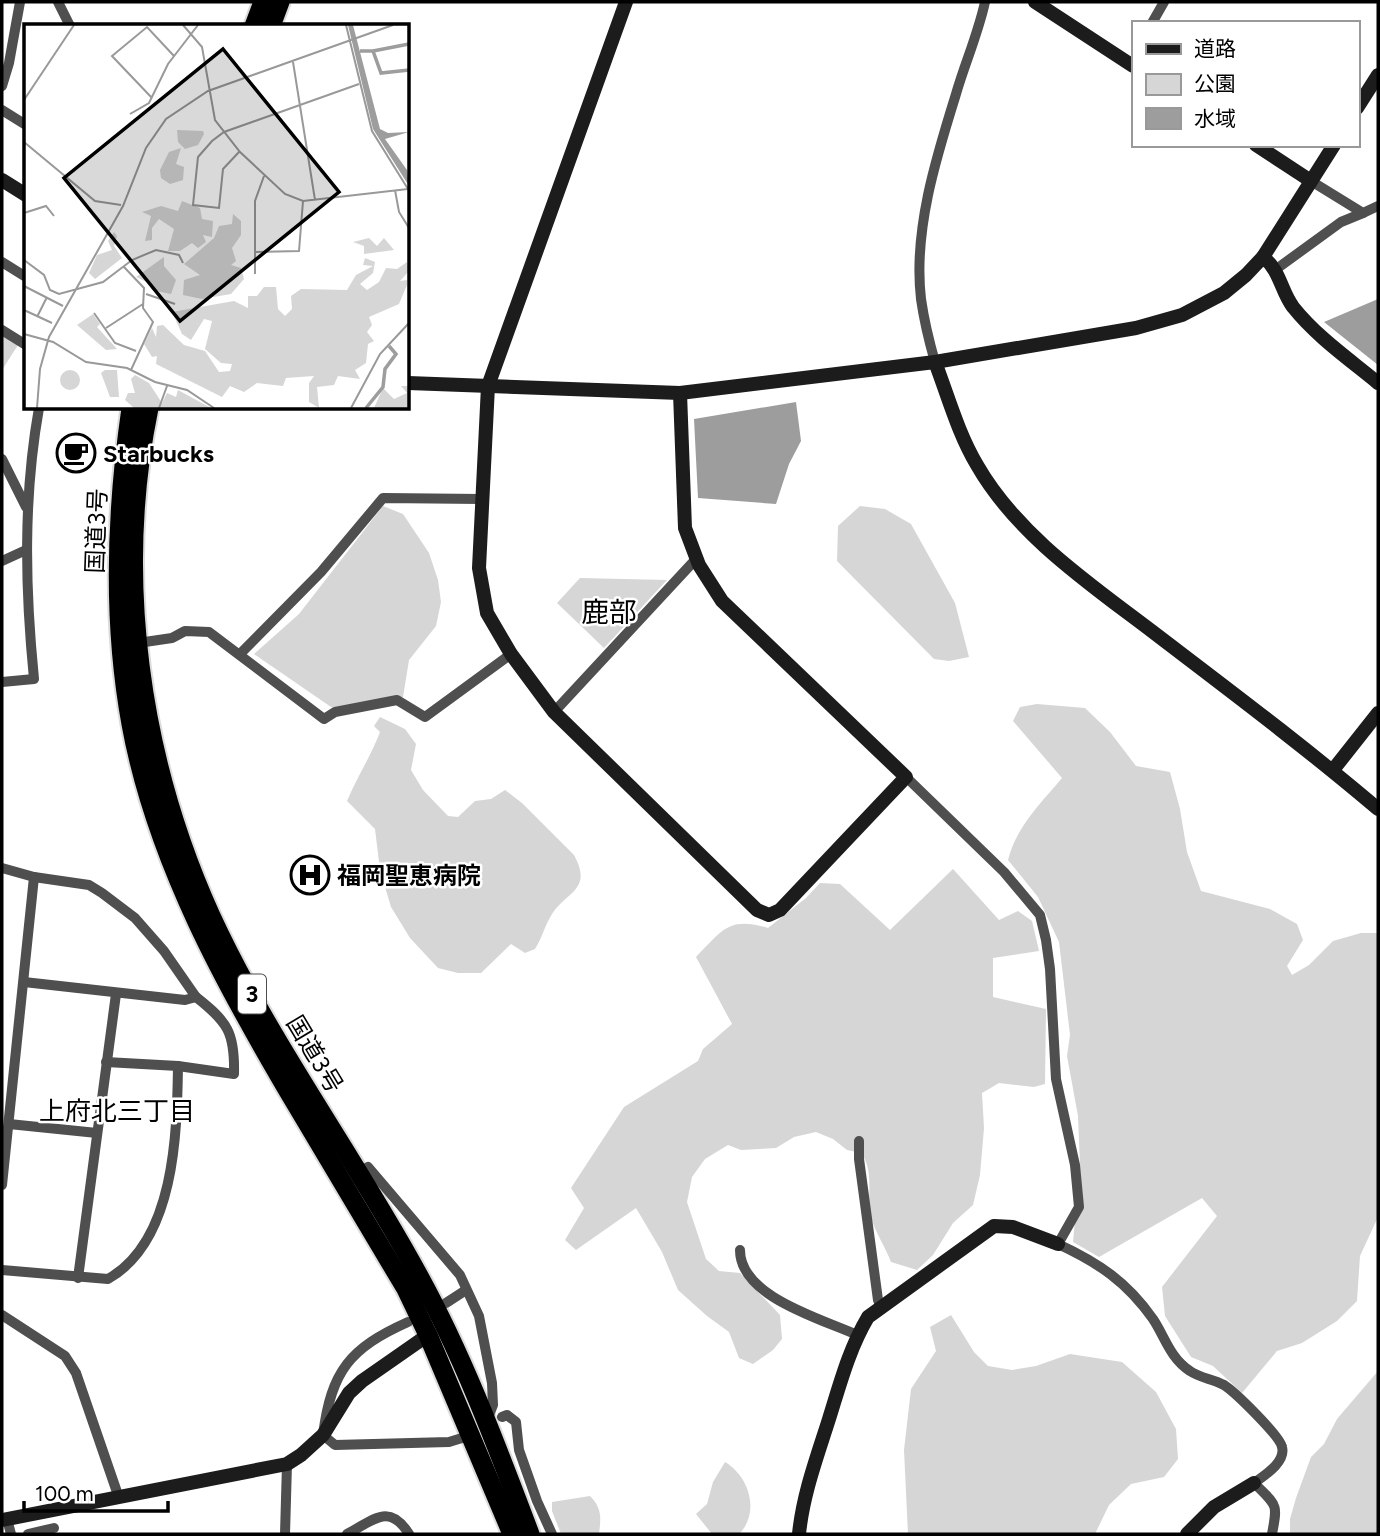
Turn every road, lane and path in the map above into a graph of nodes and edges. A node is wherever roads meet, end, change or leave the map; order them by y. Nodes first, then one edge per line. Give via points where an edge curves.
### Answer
1 (20, 2) edge
2 (58, 2) edge
3 (263, 2) edge
4 (279, 2) edge
5 (626, 2) edge
6 (985, 2) edge
7 (1035, 2) edge
8 (1164, 2) edge
9 (1153, 21) edge
10 (70, 24) edge
11 (255, 24) edge
12 (272, 24) edge
13 (1131, 61) edge
14 (1378, 75) edge
15 (2, 86) edge
16 (1359, 105) edge
17 (2, 110) edge
18 (24, 124) edge
19 (1259, 147) edge
20 (1333, 147) edge
21 (2, 180) edge
22 (1311, 181) junction
23 (24, 194) edge
24 (1378, 206) edge
25 (1363, 213) junction
26 (1262, 257) junction
27 (2, 262) edge
28 (1275, 270) junction
29 (24, 276) edge
30 (2, 330) edge
31 (24, 344) edge
32 (935, 362) junction
33 (410, 383) edge
34 (1378, 383) edge
35 (488, 386) junction
36 (680, 393) junction
37 (39, 410) edge
38 (131, 410) edge
39 (149, 410) edge
40 (2, 459) edge
41 (481, 499) junction
42 (26, 507) junction
43 (26, 550) junction
44 (696, 559) junction
45 (2, 561) edge
46 (138, 643) junction
47 (240, 654) junction
48 (511, 654) junction
49 (2, 682) edge
50 (554, 712) junction
51 (1378, 713) edge
52 (1333, 770) junction
53 (906, 777) junction
54 (1378, 808) edge
55 (2, 868) edge
56 (34, 877) junction
57 (24, 982) junction
58 (116, 994) junction
59 (196, 997) junction
60 (106, 1062) junction
61 (178, 1066) junction
62 (9, 1124) junction
63 (97, 1133) junction
64 (859, 1141) dead end
65 (358, 1173) junction
66 (2, 1185) edge
67 (1059, 1244) junction
68 (740, 1250) dead end
69 (2, 1270) edge
70 (78, 1278) junction
71 (466, 1290) junction
72 (446, 1303) dead end
73 (881, 1308) junction
74 (2, 1315) edge
75 (408, 1322) dead end
76 (428, 1335) junction
77 (857, 1335) junction
78 (494, 1420) junction
79 (323, 1435) junction
80 (462, 1437) dead end
81 (287, 1464) junction
82 (1254, 1483) junction
83 (119, 1498) junction
84 (49, 1511) junction
85 (4, 1520) edge
86 (54, 1531) edge
87 (11, 1534) edge
88 (28, 1534) edge
89 (285, 1534) edge
90 (348, 1534) edge
91 (410, 1534) edge
92 (512, 1534) edge
93 (530, 1534) edge
94 (552, 1534) edge
95 (799, 1534) edge
96 (1187, 1534) edge
97 (1272, 1534) edge

1 - 15 street
2 - 10 street
3 - 11 highway
4 - 12 highway
5 - 35 street
6 - 32 street via 934,171 922,230 921,297
7 - 13 street
8 - 9 street
14 - 16 street
17 - 18 street
19 - 22 street
20 - 22 street
21 - 23 street
22 - 25 street
22 - 26 street
24 - 25 street
25 - 28 street via 1341,222
26 - 28 street
26 - 32 street via 1224,293 1182,315 1136,328
27 - 29 street
28 - 34 street via 1300,315
30 - 31 street
32 - 36 street
32 - 52 street via 972,456 1007,508 1073,570
33 - 35 street
35 - 36 street
35 - 41 street
36 - 44 street via 685,528
37 - 42 street
38 - 76 highway, 国道3号 / 3 via 120,508 118,592 123,656 132,726 165,844 231,991
39 - 46 highway, 国道3号 / 3 via 135,507
40 - 42 street
41 - 47 street via 383,498 321,572
41 - 48 street via 479,569 487,613
42 - 43 street
43 - 45 street
43 - 49 street via 34,678
44 - 50 street
44 - 53 street via 722,601
46 - 47 street via 172,638 185,631 209,632
46 - 65 highway, 国道3号 / 3 via 164,788 211,915 269,1025
47 - 48 street via 324,719 335,712 397,700 425,717
48 - 50 street
50 - 53 street via 757,910 769,915 780,910
51 - 52 street
52 - 54 street
53 - 67 street via 1004,872 1040,915 1050,969 1056,1079 1071,1143 1079,1208
55 - 56 street
56 - 57 street
56 - 59 street via 89,885 102,893 157,943
57 - 58 street
57 - 62 street
58 - 59 street
58 - 60 street
59 - 61 street via 221,1016 235,1048 234,1074
60 - 61 street
60 - 63 street
61 - 70 street via 171,1174 147,1239 137,1255 108,1279
62 - 63 street
62 - 66 street
63 - 70 street
64 - 73 street
65 - 71 street via 368,1167 460,1275
65 - 78 highway, 国道3号 / 3 via 419,1276
67 - 73 street via 1013,1227 993,1226
67 - 82 street via 1093,1260 1135,1294 1172,1354 1190,1371 1225,1386 1268,1427 1282,1445 1282,1454
68 - 77 street via 740,1262 754,1282 789,1307
69 - 70 street
71 - 72 street
71 - 78 street via 479,1316
73 - 77 street via 868,1317
74 - 83 street via 65,1356 76,1373
75 - 79 street via 375,1337 341,1372
76 - 79 street via 349,1393
76 - 92 highway, 国道3号 / 3
77 - 95 street via 806,1490
78 - 93 highway, 国道3号 / 3
78 - 94 street via 507,1415 516,1422 519,1450
79 - 80 street via 335,1445
79 - 81 street
81 - 83 street
81 - 89 street
82 - 96 street via 1214,1507
82 - 97 street via 1276,1507
83 - 84 street
84 - 85 street
84 - 86 street
85 - 87 street
86 - 88 street
90 - 91 street via 390,1515

